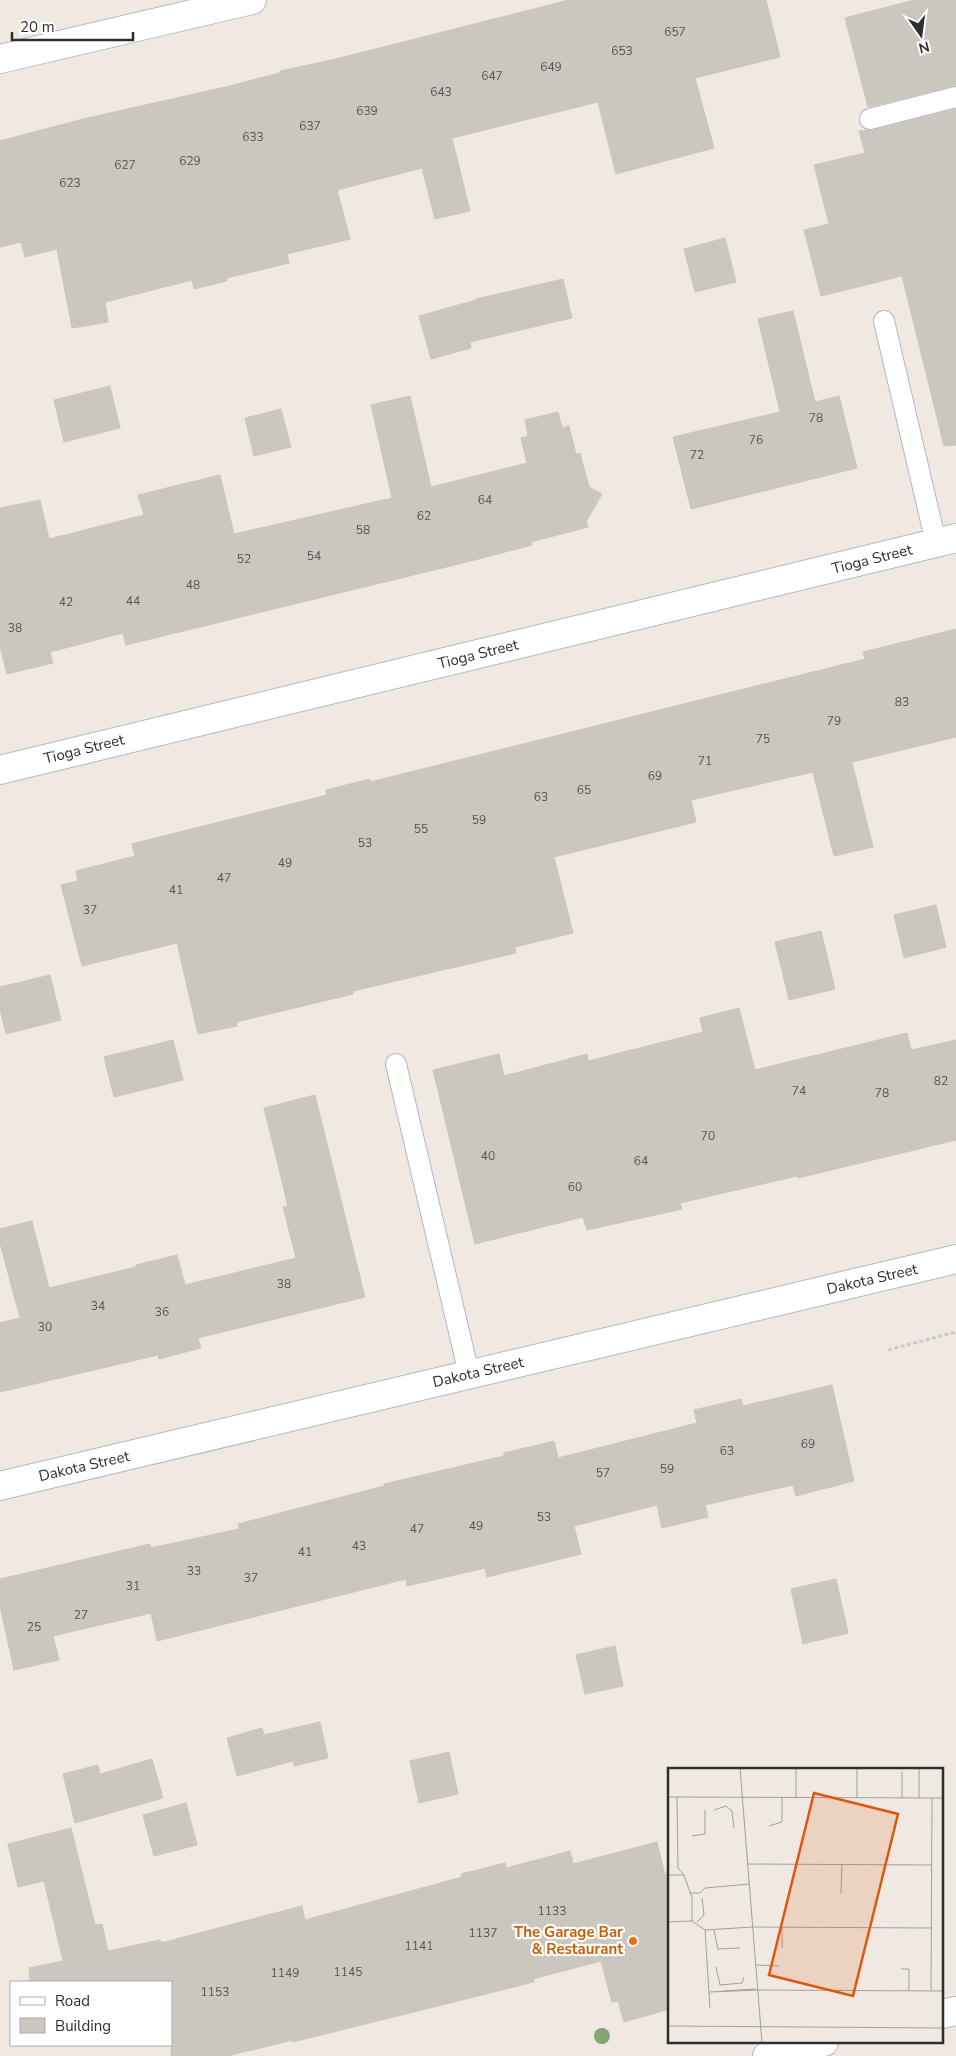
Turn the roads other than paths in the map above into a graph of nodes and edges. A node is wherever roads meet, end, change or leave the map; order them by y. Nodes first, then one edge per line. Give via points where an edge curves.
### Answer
1 (252, 0) edge
2 (0, 60) edge
3 (956, 97) edge
4 (870, 118) dead end
5 (884, 321) dead end
6 (946, 541) edge
7 (0, 770) edge
8 (396, 1064) dead end
9 (956, 1259) edge
10 (469, 1374) junction
11 (0, 1486) edge
12 (816, 2044) edge
13 (767, 2056) edge

1 - 2 street
3 - 4 lane
5 - 6 lane
6 - 7 street, Tioga Street
8 - 10 lane
9 - 10 street, Dakota Street
10 - 11 street, Dakota Street
12 - 13 street

